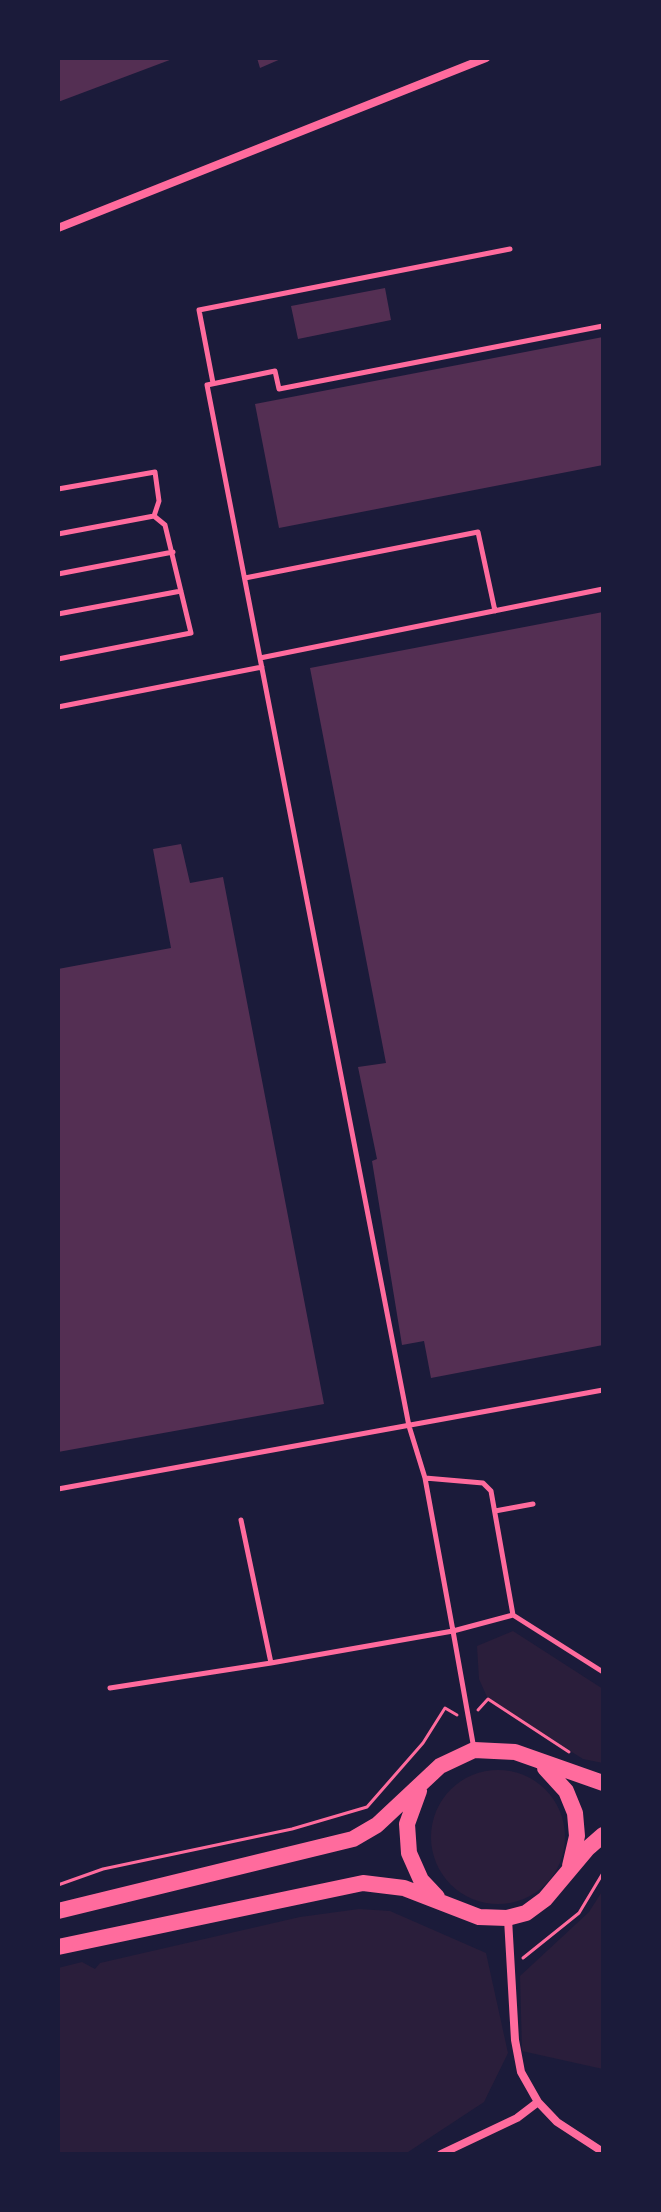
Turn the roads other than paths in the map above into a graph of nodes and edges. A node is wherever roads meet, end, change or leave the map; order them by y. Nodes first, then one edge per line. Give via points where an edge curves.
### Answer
1 (486, 58) edge
2 (58, 228) edge
3 (510, 249) dead end
4 (603, 326) edge
5 (213, 383) junction
6 (58, 489) edge
7 (154, 516) junction
8 (58, 534) edge
9 (173, 552) junction
10 (58, 574) edge
11 (245, 578) junction
12 (603, 589) edge
13 (181, 591) junction
14 (495, 611) junction
15 (58, 614) edge
16 (260, 658) junction
17 (58, 659) edge
18 (262, 667) junction
19 (58, 707) edge
20 (603, 1390) edge
21 (409, 1426) junction
22 (425, 1478) junction
23 (58, 1489) edge
24 (533, 1504) dead end
25 (495, 1511) junction
26 (241, 1520) dead end
27 (513, 1615) junction
28 (453, 1631) junction
29 (271, 1663) junction
30 (603, 1672) edge
31 (110, 1688) dead end
32 (474, 1750) junction
33 (534, 1760) junction
34 (426, 1780) junction
35 (603, 1783) edge
36 (603, 1835) edge
37 (562, 1881) junction
38 (441, 1901) junction
39 (58, 1911) edge
40 (507, 1918) junction
41 (58, 1947) edge
42 (538, 2102) junction
43 (603, 2152) edge
44 (441, 2154) edge

1 - 2 street
3 - 5 lane via 199,310
4 - 5 lane via 279,389 275,371
5 - 11 lane via 207,385
6 - 7 lane via 155,472 159,501
7 - 8 lane
7 - 9 lane via 165,525
9 - 10 lane
9 - 13 lane
11 - 14 lane via 478,532
11 - 16 lane
12 - 14 lane
13 - 15 lane
13 - 17 lane via 191,633
14 - 16 lane
16 - 18 lane
18 - 19 lane
18 - 21 lane
20 - 21 lane
21 - 22 lane
21 - 23 lane
22 - 25 lane via 483,1483 491,1491
22 - 28 lane
24 - 25 lane
25 - 27 lane
26 - 29 lane
27 - 28 lane
27 - 30 lane
28 - 29 lane
28 - 32 lane
29 - 31 lane
32 - 33 main road via 495,1748
32 - 34 main road via 440,1766
33 - 35 main road
33 - 37 main road via 566,1791 575,1813 572,1863
34 - 38 main road via 407,1824 409,1853 421,1880
34 - 39 main road via 377,1825 353,1839
36 - 37 main road
37 - 40 main road via 526,1913
38 - 40 main road via 479,1917
38 - 41 main road via 391,1884 345,1885
40 - 42 street via 515,2040 521,2072
42 - 43 street via 557,2122
42 - 44 street via 517,2118

